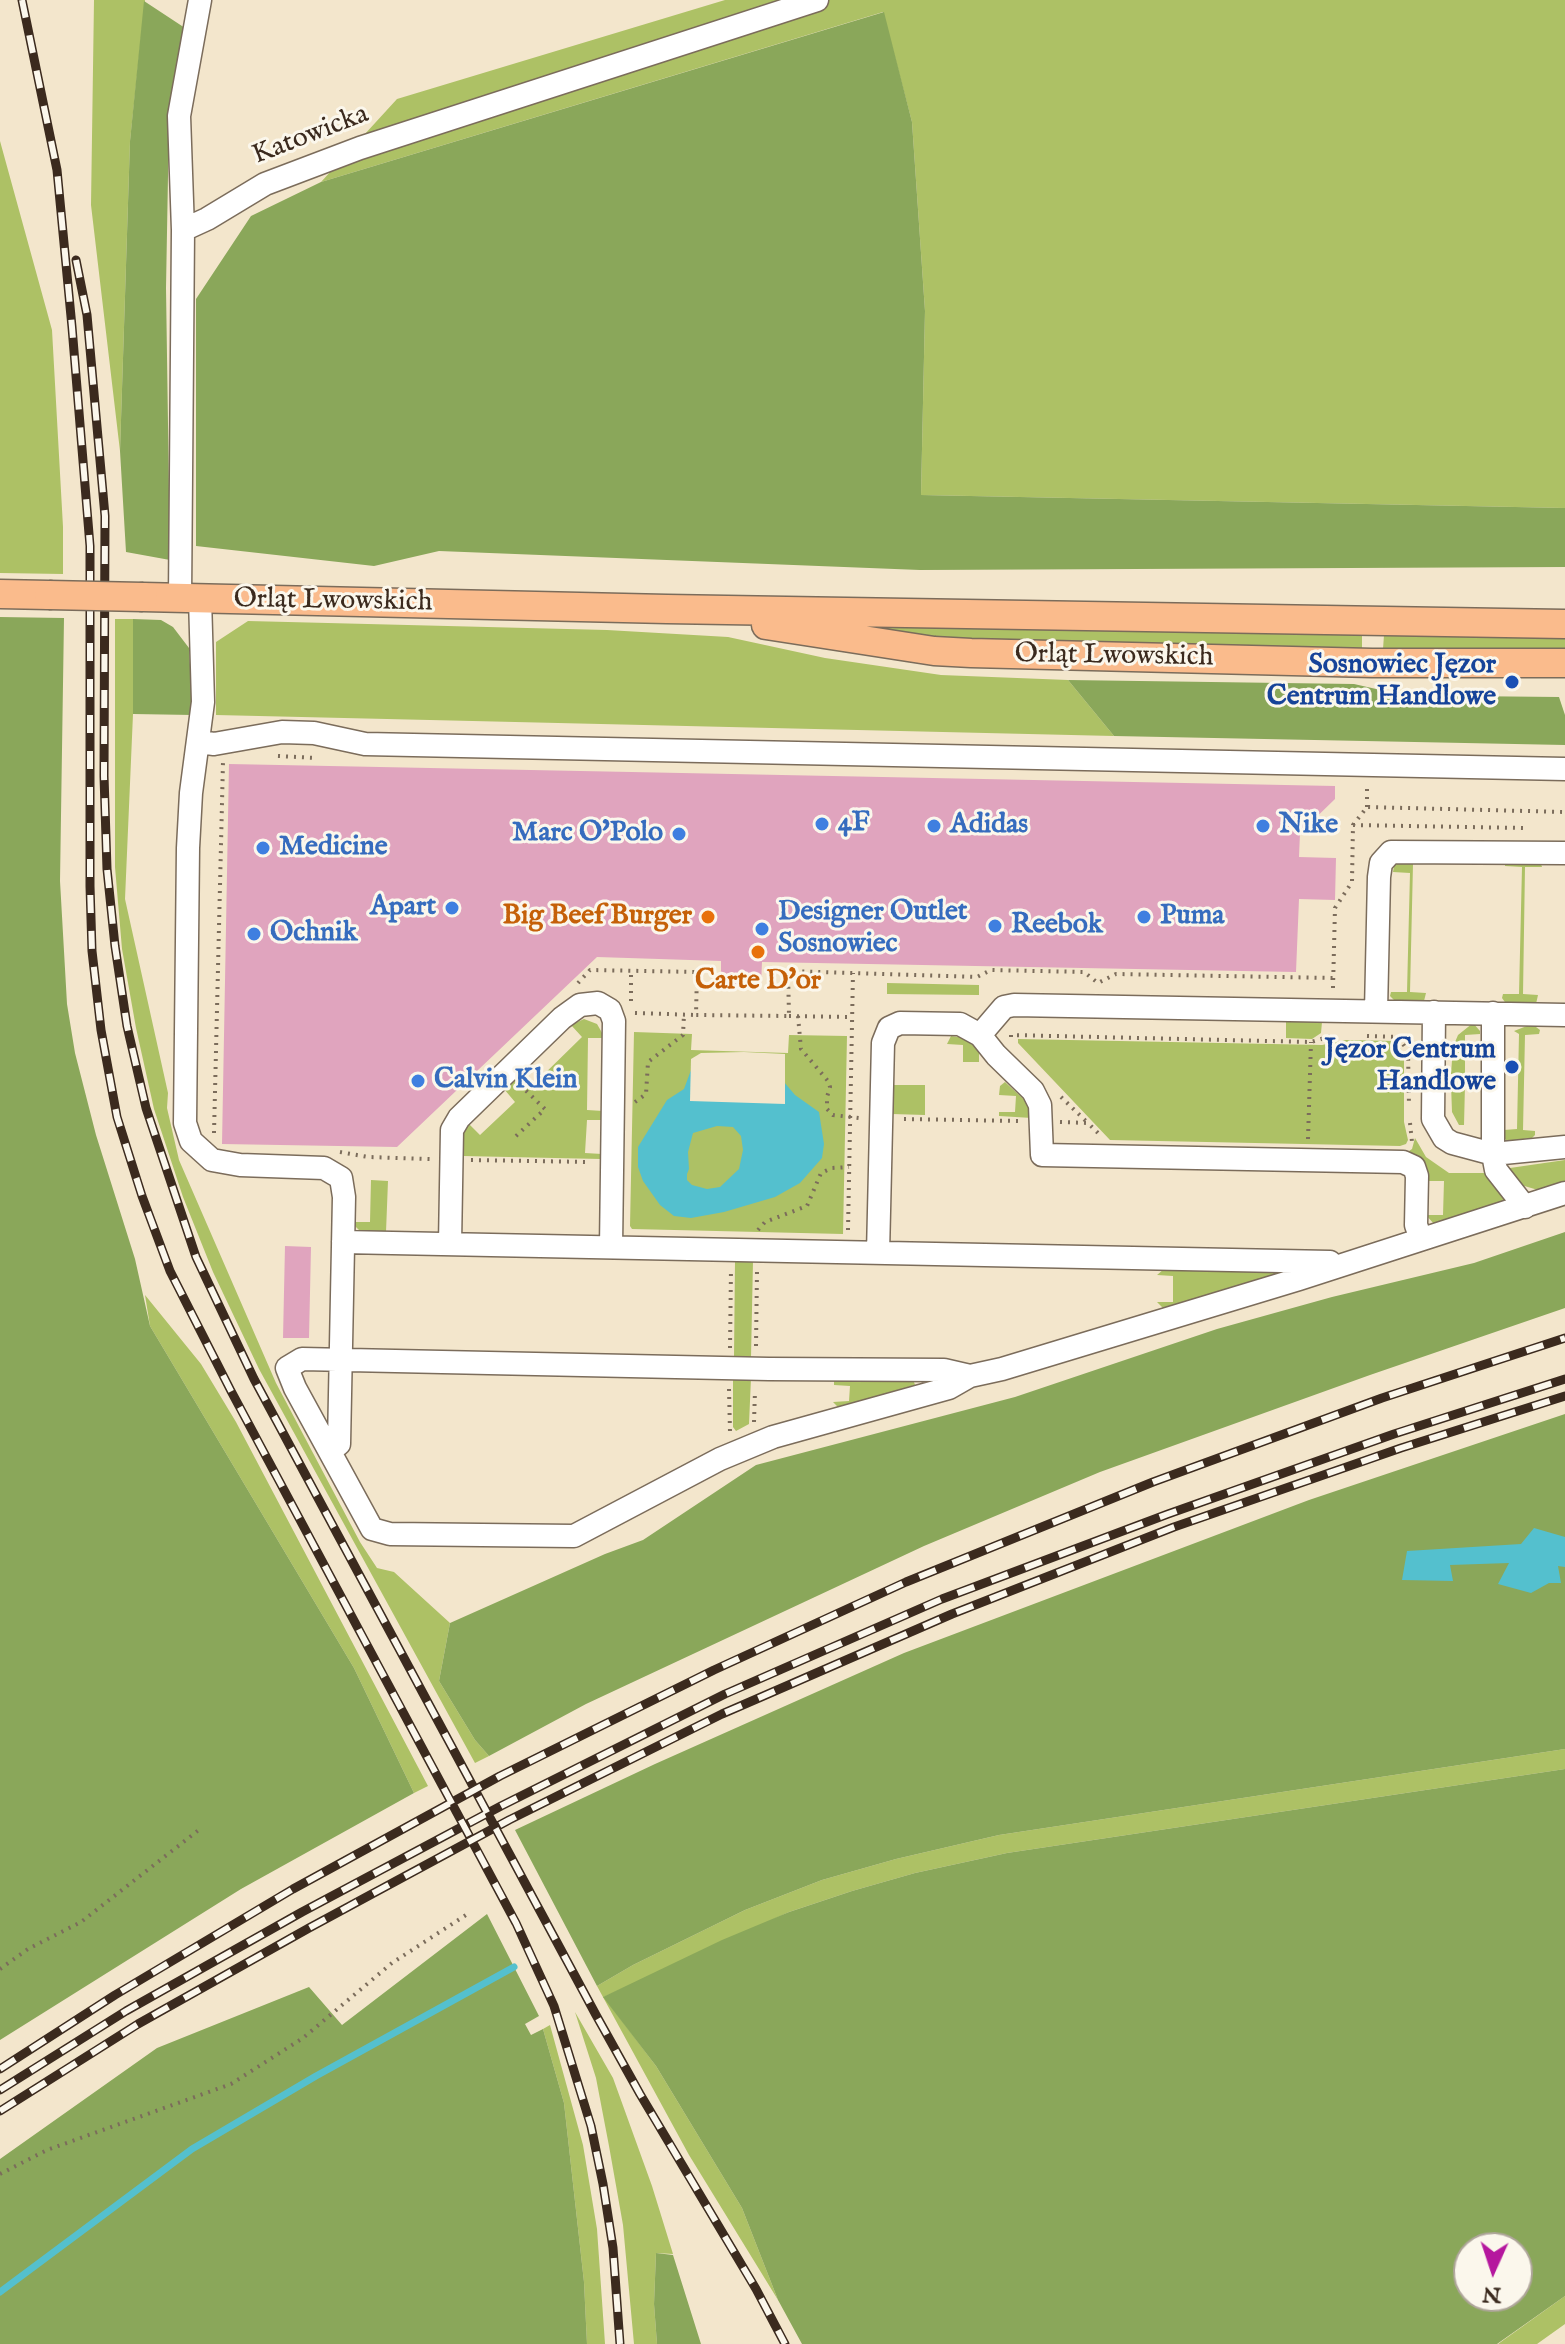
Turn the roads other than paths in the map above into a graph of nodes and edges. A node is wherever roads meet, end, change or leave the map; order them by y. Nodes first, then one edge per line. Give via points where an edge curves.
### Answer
1 (200, 0) edge
2 (817, 0) edge
3 (183, 230) junction
4 (0, 594) edge
5 (190, 598) junction
6 (667, 609) junction
7 (1565, 624) edge
8 (1565, 663) edge
9 (199, 742) junction
10 (1565, 769) edge
11 (1565, 853) edge
12 (1376, 1011) junction
13 (1434, 1012) junction
14 (1493, 1013) junction
15 (1565, 1015) edge
16 (980, 1035) junction
17 (1565, 1147) edge
18 (1493, 1154) junction
19 (1565, 1193) edge
20 (1525, 1207) junction
21 (1421, 1239) junction
22 (343, 1242) junction
23 (450, 1244) junction
24 (611, 1247) junction
25 (878, 1253) junction
26 (1348, 1263) junction
27 (341, 1360) junction
28 (970, 1376) junction
29 (330, 1450) junction

1 - 3 lane via 179,116
2 - 3 lane, Katowicka via 360,148 265,184
3 - 5 lane
4 - 5 main road, Orląt Lwowskich, bridge
5 - 6 main road, Orląt Lwowskich
5 - 9 lane via 203,702
6 - 7 main road, Orląt Lwowskich
6 - 8 main road, Orląt Lwowskich via 934,651
9 - 10 lane via 282,732 365,744
9 - 22 lane via 188,848 185,1123 191,1141 212,1160 324,1168 341,1178
11 - 12 lane via 1391,852 1381,863
12 - 13 lane
12 - 16 lane via 1014,1005 1004,1007
13 - 14 lane
13 - 18 lane via 1433,1119 1452,1143
14 - 15 lane
14 - 18 lane
16 - 21 lane via 1033,1091 1040,1105 1042,1155 1403,1162 1414,1167 1417,1176 1416,1225
16 - 25 lane via 960,1024 900,1023 889,1028 883,1043
17 - 18 lane
18 - 20 lane via 1496,1170
19 - 20 lane
20 - 21 lane
21 - 26 lane
22 - 23 lane
22 - 27 lane
23 - 24 lane
23 - 24 lane via 452,1130 459,1118 562,1018 580,1005 598,1003 610,1010 614,1021
24 - 25 lane
25 - 26 lane
26 - 28 lane
27 - 28 lane via 944,1370
27 - 29 lane via 339,1444
27 - 29 lane via 302,1359 287,1368
28 - 29 lane via 949,1388 773,1437 574,1536 390,1534 372,1529

